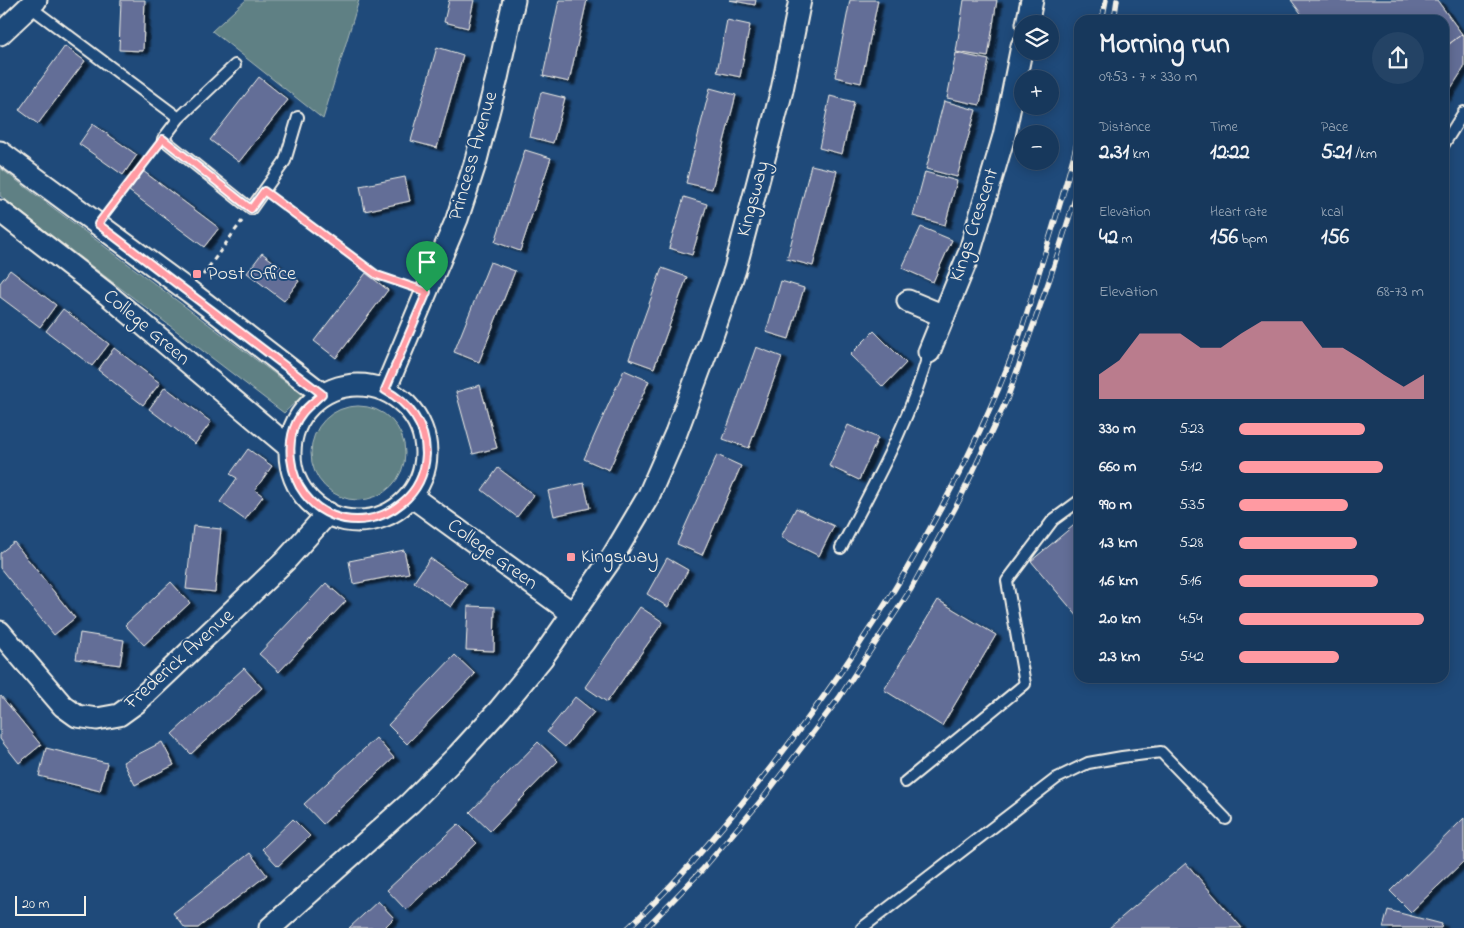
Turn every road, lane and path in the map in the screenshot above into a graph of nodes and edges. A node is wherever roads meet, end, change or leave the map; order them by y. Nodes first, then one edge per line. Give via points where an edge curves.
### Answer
1 (514, 0) edge
2 (800, 0) edge
3 (1032, 0) edge
4 (33, 3) edge
5 (1029, 15) edge
6 (0, 34) edge
7 (1019, 60) edge
8 (234, 65) dead end
9 (1464, 112) edge
10 (298, 117) dead end
11 (180, 118) junction
12 (1449, 136) edge
13 (163, 139) junction
14 (0, 152) edge
15 (264, 191) junction
16 (251, 209) junction
17 (0, 211) edge
18 (98, 224) junction
19 (190, 292) junction
20 (427, 292) junction
21 (908, 301) dead end
22 (944, 316) junction
23 (929, 352) joint
24 (385, 390) junction
25 (322, 394) junction
26 (290, 448) junction
27 (411, 496) junction
28 (1074, 505) edge
29 (328, 513) junction
30 (841, 548) dead end
31 (572, 613) junction
32 (0, 632) edge
33 (905, 782) dead end
34 (1226, 819) dead end
35 (270, 928) edge
36 (862, 928) edge

1 - 20 street, Princess Avenue via 475,164
2 - 31 street, Kingsway via 759,182 711,339 648,497 613,556
3 - 5 street
4 - 6 street
4 - 11 lane
7 - 22 street, Kings Crescent via 1004,136 969,254
8 - 11 lane
9 - 12 lane
10 - 15 lane via 285,161
11 - 13 lane
13 - 16 lane
13 - 18 path
14 - 18 street
15 - 16 lane
15 - 20 path via 377,275
16 - 19 path
17 - 26 street, College Green via 107,294
18 - 19 street
19 - 25 street
20 - 24 street, Princess Avenue
21 - 22 street
22 - 23 street, Kings Crescent
23 - 30 lane, Kings Crescent via 920,384 897,438
24 - 25 street via 370,386 344,386
24 - 27 street via 412,410 426,444 420,482
25 - 26 street via 302,413
26 - 29 street via 292,471 298,486 309,500
27 - 29 street via 391,512 370,520 353,520
27 - 31 street, College Green
28 - 33 lane via 1053,520 1007,581 1025,684
29 - 32 street, Frederick Avenue via 285,562 137,702 119,715 97,719 77,716 63,706
31 - 35 street, Kingsway via 542,658 458,755
34 - 36 lane via 1161,752 1088,763 1057,778

